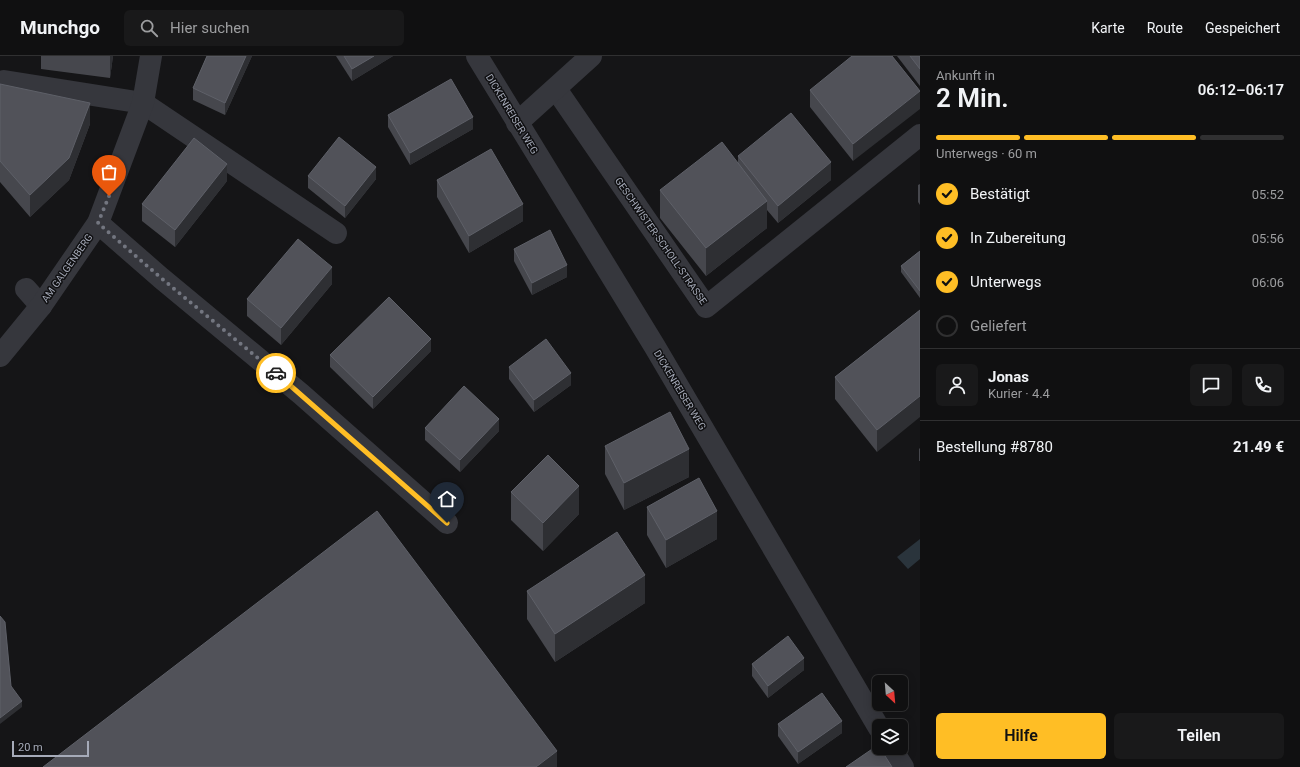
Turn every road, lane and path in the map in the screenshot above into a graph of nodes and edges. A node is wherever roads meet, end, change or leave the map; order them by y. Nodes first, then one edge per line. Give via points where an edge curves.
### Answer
1 (151, 56) edge
2 (477, 56) edge
3 (591, 56) edge
4 (4, 81) dead end
5 (556, 89) junction
6 (143, 103) junction
7 (517, 123) junction
8 (920, 135) edge
9 (98, 223) junction
10 (336, 233) dead end
11 (26, 289) dead end
12 (41, 306) junction
13 (0, 356) edge
14 (447, 523) dead end
15 (874, 719) edge
16 (895, 755) edge
17 (903, 767) edge

1 - 6 street, AM GALGENBERG
2 - 7 street, DICKENREISER WEG
3 - 5 street
4 - 6 street
5 - 7 street
5 - 8 street, GESCHWISTER-SCHOLL-STRASSE via 706,308
6 - 9 street, AM GALGENBERG
6 - 10 street
7 - 15 street, DICKENREISER WEG via 655,347
9 - 12 street, AM GALGENBERG
9 - 14 street via 300,394
11 - 12 street
12 - 13 street, AM GALGENBERG
16 - 17 street

